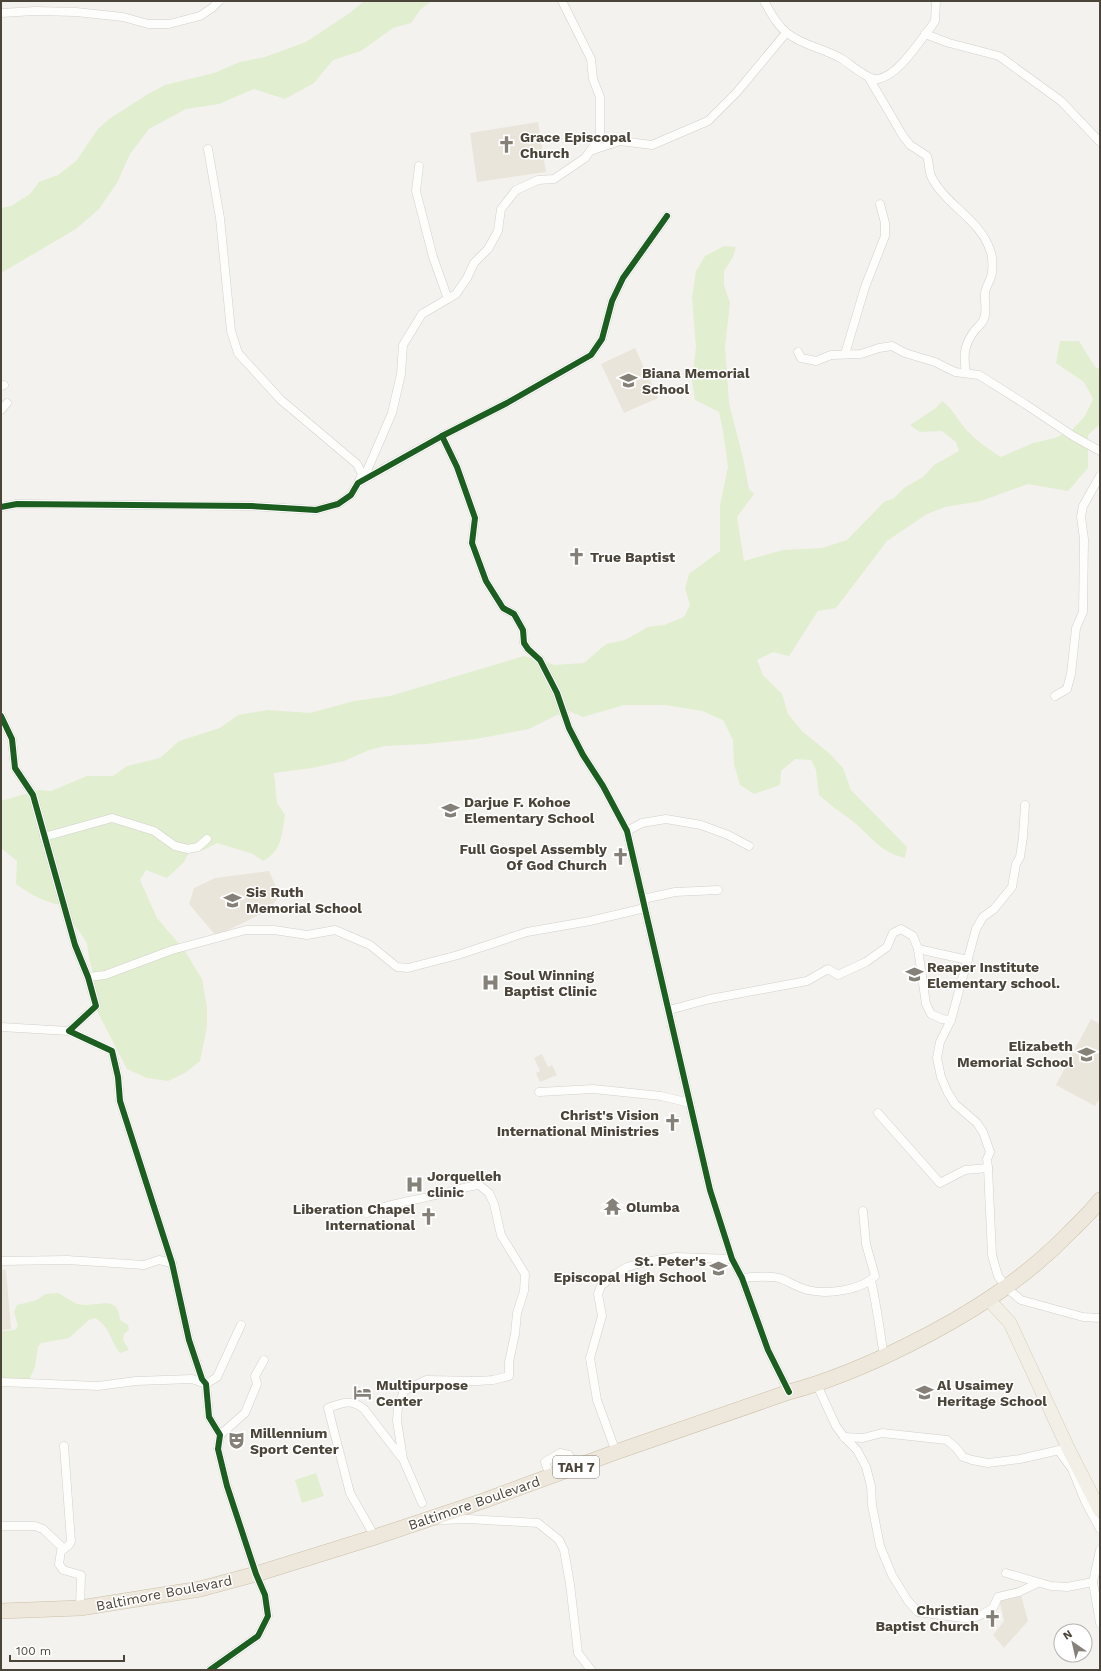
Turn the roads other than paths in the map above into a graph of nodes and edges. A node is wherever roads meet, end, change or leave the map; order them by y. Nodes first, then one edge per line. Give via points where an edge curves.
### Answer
1 (219, 1) edge
2 (562, 1) edge
3 (764, 1) edge
4 (936, 1) edge
5 (1, 13) edge
6 (786, 33) junction
7 (925, 34) junction
8 (870, 78) junction
9 (1100, 142) edge
10 (208, 149) dead end
11 (590, 150) junction
12 (419, 166) dead end
13 (880, 204) dead end
14 (667, 216) dead end
15 (448, 299) junction
16 (798, 352) dead end
17 (845, 354) junction
18 (966, 373) junction
19 (6, 403) dead end
20 (1, 410) edge
21 (442, 436) junction
22 (1100, 451) edge
23 (362, 474) junction
24 (1100, 476) edge
25 (358, 483) junction
26 (1, 506) edge
27 (1055, 696) dead end
28 (1, 716) edge
29 (1025, 805) dead end
30 (627, 831) junction
31 (44, 837) junction
32 (207, 839) dead end
33 (749, 846) dead end
34 (718, 890) dead end
35 (644, 899) junction
36 (644, 908) junction
37 (918, 949) junction
38 (968, 960) junction
39 (88, 977) junction
40 (669, 1010) junction
41 (950, 1020) junction
42 (1, 1027) edge
43 (69, 1031) junction
44 (539, 1092) dead end
45 (690, 1103) junction
46 (878, 1113) dead end
47 (988, 1168) junction
48 (1100, 1200) edge
49 (863, 1211) dead end
50 (367, 1213) dead end
51 (732, 1259) junction
52 (1, 1261) edge
53 (172, 1263) junction
54 (742, 1278) junction
55 (871, 1281) junction
56 (1007, 1288) junction
57 (989, 1300) junction
58 (1100, 1318) edge
59 (241, 1325) dead end
60 (884, 1357) junction
61 (264, 1360) dead end
62 (1, 1382) edge
63 (206, 1384) junction
64 (817, 1385) junction
65 (789, 1392) junction
66 (220, 1435) junction
67 (844, 1438) junction
68 (64, 1446) dead end
69 (1064, 1450) junction
70 (616, 1452) junction
71 (403, 1460) junction
72 (422, 1503) dead end
73 (1100, 1510) edge
74 (425, 1520) junction
75 (1, 1526) edge
76 (1100, 1529) edge
77 (375, 1537) junction
78 (64, 1549) junction
79 (1100, 1550) edge
80 (256, 1574) junction
81 (1006, 1574) dead end
82 (1093, 1582) junction
83 (1038, 1583) junction
84 (80, 1608) junction
85 (1, 1611) edge
86 (1100, 1623) edge
87 (210, 1670) edge
88 (591, 1670) edge

1 - 5 street via 200,16 169,24 148,24 123,17 76,12
2 - 11 street via 591,59 593,78 600,97 600,137
3 - 6 street via 772,18
4 - 7 street via 935,21
6 - 8 street via 806,45 840,57
6 - 11 street via 737,92 708,121 652,146 620,141
7 - 8 street via 900,67 878,79
7 - 9 street via 999,56 1061,101
8 - 18 street via 903,136 910,145 927,156 931,176 949,200 972,222 991,250 991,276 984,296 984,321 966,343
10 - 23 street via 220,218 231,331 238,353 281,400 357,464
11 - 15 street via 585,158 554,179 538,180 516,190 501,209 498,231 488,249 474,263 456,294
12 - 15 street via 416,191
13 - 17 street via 885,223 885,236 865,286
14 - 21 street via 623,278 612,301 602,339 591,355
15 - 23 street via 422,314 403,345 401,374 392,413 366,473
16 - 17 street via 801,358 816,361 831,355
17 - 18 street via 861,354 892,346 905,354
18 - 22 street via 979,375
19 - 20 street
21 - 25 street
21 - 30 street via 457,467 475,518 472,543 486,581 503,608 514,614 523,630 524,643 540,660 557,693 569,728
23 - 25 street
24 - 27 street via 1083,506 1081,517 1084,539 1083,612 1076,628 1071,674 1067,689
25 - 26 street via 351,495 338,504 316,510 220,506
28 - 31 street via 12,739 15,768 33,794
29 - 38 street via 1020,857 1016,864 1012,887 994,909 983,917 976,929
30 - 33 street via 642,824 666,819 701,825
30 - 35 street
31 - 32 street via 112,818 154,831 182,848 198,847
31 - 39 street via 75,945
34 - 35 street via 675,892
35 - 36 street
36 - 39 street via 527,932 458,955 408,968 397,967 370,945 335,930 307,935 274,930 246,930 172,950 106,974
36 - 40 street
37 - 38 street
37 - 40 street via 913,936 901,930 893,933 887,947 866,962 838,975 828,969 807,981 710,999
37 - 41 street via 926,1004 931,1014
38 - 41 street
39 - 43 street via 96,1006
40 - 45 street
41 - 47 street via 940,1042 937,1058 941,1077 955,1104 977,1123 982,1132 990,1152 987,1159
42 - 43 street
43 - 53 street via 112,1051 120,1101
44 - 45 street via 593,1089 661,1096
45 - 51 street via 710,1190
46 - 47 street via 940,1183 965,1170
47 - 56 street via 992,1255 998,1276
48 - 56 highway, Baltimore Boulevard / TAH 7 via 1054,1249
49 - 55 street via 866,1244 876,1276
50 - 71 street via 380,1207 479,1185 489,1192 501,1236 525,1274 524,1291 517,1313 509,1362 509,1376 478,1381 426,1380 404,1391 398,1406
51 - 54 street
51 - 70 street via 676,1257 645,1262 627,1267 601,1286 598,1294 602,1316 590,1358 597,1400
52 - 53 street via 67,1260 144,1265 159,1260
53 - 63 street via 189,1340
54 - 55 street via 758,1276 781,1279 809,1291 830,1292
54 - 65 street via 768,1350
55 - 60 street
56 - 57 highway, Baltimore Boulevard / TAH 7
56 - 58 street via 1021,1300
57 - 60 highway, Baltimore Boulevard / TAH 7 via 947,1326
57 - 69 main road via 1010,1323
59 - 63 street via 217,1377
60 - 64 highway, Baltimore Boulevard / TAH 7
61 - 66 street via 255,1376 257,1384 245,1413
62 - 63 street via 98,1386 136,1381 192,1379
63 - 66 street via 209,1417
64 - 65 highway, Baltimore Boulevard / TAH 7
64 - 67 street
65 - 70 highway, Baltimore Boulevard / TAH 7
66 - 80 street via 218,1449 225,1479
67 - 69 street via 863,1438 882,1433 947,1440 963,1457 988,1463
67 - 83 street via 857,1450 866,1468 880,1546 892,1575 918,1612 970,1619 993,1608 998,1597 1019,1592
68 - 78 street via 71,1541
69 - 73 main road
69 - 76 street via 1085,1502
70 - 74 highway, Baltimore Boulevard / TAH 7
71 - 72 street
71 - 77 street via 357,1403 346,1402 328,1408 350,1493
74 - 77 highway, Baltimore Boulevard / TAH 7
74 - 88 street via 468,1518 527,1522 538,1523 549,1531 564,1550 578,1653
75 - 78 street via 34,1526 43,1529
77 - 80 highway, Baltimore Boulevard / TAH 7
78 - 84 street via 58,1564 63,1570 81,1575
79 - 82 street
80 - 84 highway, Baltimore Boulevard / TAH 7 via 200,1589
80 - 87 street via 265,1594 268,1616 258,1636
81 - 83 street
82 - 83 street via 1067,1587
82 - 86 street
84 - 85 highway, Baltimore Boulevard / TAH 7

